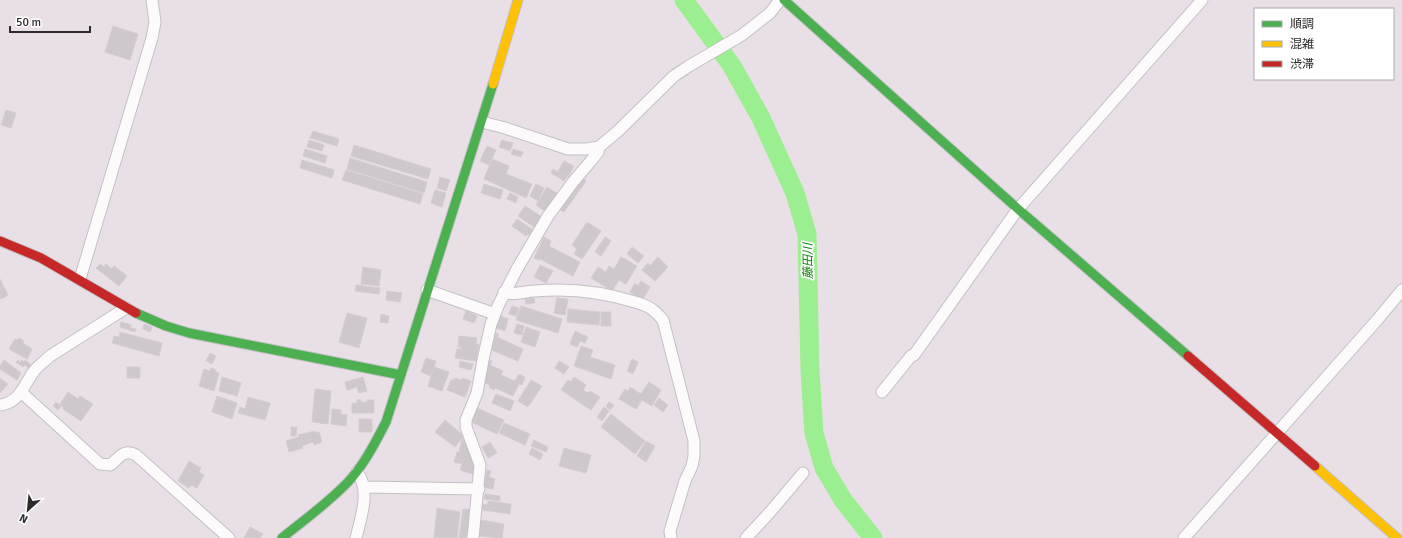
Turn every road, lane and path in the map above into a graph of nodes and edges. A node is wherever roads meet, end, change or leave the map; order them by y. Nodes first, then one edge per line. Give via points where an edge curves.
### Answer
1 (152, 0) edge
2 (518, 0) edge
3 (780, 0) edge
4 (784, 0) edge
5 (1202, 0) edge
6 (482, 122) junction
7 (599, 147) junction
8 (1018, 209) junction
9 (0, 241) edge
10 (80, 279) junction
11 (427, 290) junction
12 (1402, 290) edge
13 (504, 292) junction
14 (126, 308) junction
15 (495, 314) junction
16 (401, 375) junction
17 (21, 392) junction
18 (882, 392) dead end
19 (0, 405) edge
20 (1276, 434) junction
21 (357, 472) junction
22 (803, 473) dead end
23 (363, 487) junction
24 (479, 489) junction
25 (229, 538) edge
26 (282, 538) edge
27 (356, 538) edge
28 (473, 538) edge
29 (671, 538) edge
30 (746, 538) edge
31 (1184, 538) edge
32 (1397, 538) edge

1 - 10 street via 155,22 152,38
2 - 6 street
3 - 7 street via 770,13 742,35 674,76
4 - 8 street
5 - 8 street
6 - 7 street via 568,149
6 - 11 street
7 - 13 street via 598,152 548,216
8 - 18 street via 914,355
8 - 20 street
9 - 10 street via 39,257
10 - 14 street
11 - 15 street
11 - 16 street
12 - 20 street
13 - 15 street
13 - 29 street via 512,294 548,290 620,297 654,311 663,320 694,441 692,466 670,531
14 - 16 street via 156,322 186,331
14 - 17 street via 50,356 39,365
15 - 24 street via 477,393 466,420 466,427 480,464
16 - 21 street via 386,422
17 - 19 street via 15,399
17 - 25 street via 100,464 110,465 123,454 136,455
20 - 31 street
20 - 32 street
21 - 23 street via 362,477
21 - 26 street via 329,500
22 - 30 street
23 - 24 street
23 - 27 street via 364,503
24 - 28 street

